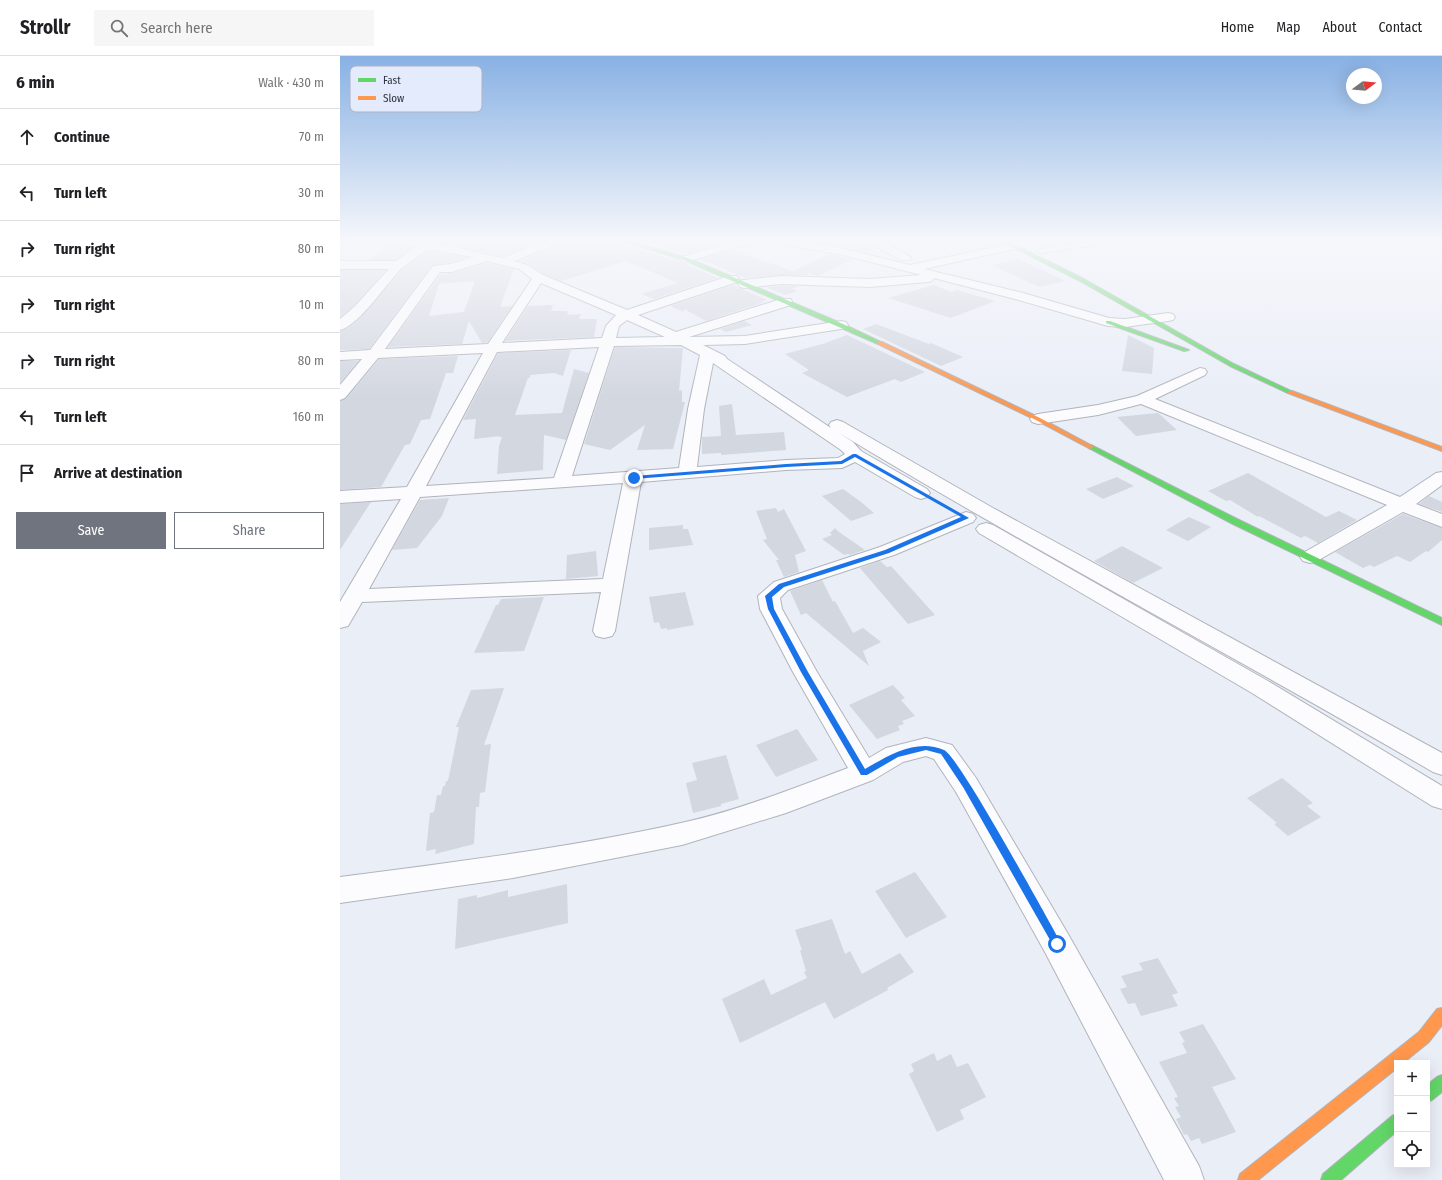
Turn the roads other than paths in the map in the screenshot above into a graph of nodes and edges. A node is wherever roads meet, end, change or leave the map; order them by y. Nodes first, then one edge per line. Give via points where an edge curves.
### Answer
1 (376, 291) edge
2 (420, 291) edge
3 (530, 291) edge
4 (570, 291) edge
5 (703, 291) edge
6 (762, 291) edge
7 (1002, 291) edge
8 (1086, 291) edge
9 (786, 302) junction
10 (360, 309) junction
11 (340, 310) edge
12 (1115, 311) junction
13 (625, 315) junction
14 (1160, 316) junction
15 (841, 325) junction
16 (340, 326) edge
17 (1187, 329) dead end
18 (1199, 336) dead end
19 (679, 339) junction
20 (608, 342) junction
21 (493, 347) junction
22 (708, 353) junction
23 (374, 354) junction
24 (340, 356) edge
25 (1232, 365) junction
26 (1200, 372) dead end
27 (340, 395) edge
28 (1142, 399) junction
29 (1038, 419) junction
30 (1442, 448) edge
31 (855, 455) junction
32 (687, 473) junction
33 (1442, 477) edge
34 (634, 478) junction
35 (561, 483) junction
36 (414, 494) junction
37 (340, 497) edge
38 (1403, 504) junction
39 (966, 518) junction
40 (1442, 521) edge
41 (1310, 557) junction
42 (613, 586) junction
43 (356, 596) junction
44 (340, 621) edge
45 (1442, 622) edge
46 (604, 631) dead end
47 (1442, 765) edge
48 (864, 773) junction
49 (1442, 799) edge
50 (340, 890) edge
51 (1442, 1014) edge
52 (1442, 1082) edge
53 (1430, 1092) edge
54 (1394, 1124) edge
55 (1185, 1180) edge
56 (1246, 1180) edge
57 (1329, 1180) edge

1 - 10 street
2 - 23 street
3 - 21 street
4 - 13 street
5 - 13 street
6 - 9 street
7 - 12 street via 1094,317
8 - 12 street
9 - 15 street
9 - 19 street
10 - 11 street
10 - 16 street
12 - 14 street
12 - 14 street via 1125,323
12 - 25 street
13 - 19 street
13 - 20 street via 614,322
14 - 25 street
15 - 19 street via 745,340
15 - 29 street
17 - 18 street
19 - 20 street
19 - 22 street
20 - 21 street
20 - 35 street
21 - 23 street
21 - 36 street
22 - 31 street via 846,446
22 - 32 street via 696,409
22 - 47 street via 749,372 960,498
23 - 24 street
23 - 27 street
25 - 30 street via 1280,388
26 - 28 street
28 - 29 street via 1098,410
28 - 38 street
29 - 41 street via 1236,522
31 - 32 street via 842,463
31 - 39 street
32 - 34 street
33 - 38 street
34 - 35 street
34 - 42 street
35 - 36 street
36 - 37 street
36 - 43 street
38 - 40 street
38 - 41 street
39 - 48 street via 887,551 781,586 769,596 771,609
39 - 49 street via 1260,687
41 - 45 street
42 - 43 street
42 - 46 street
43 - 44 street
48 - 50 street via 776,806 682,834 513,866
48 - 55 street via 895,755 926,747 944,752 966,785 1057,944
51 - 56 street via 1424,1037
52 - 53 street
54 - 57 street

